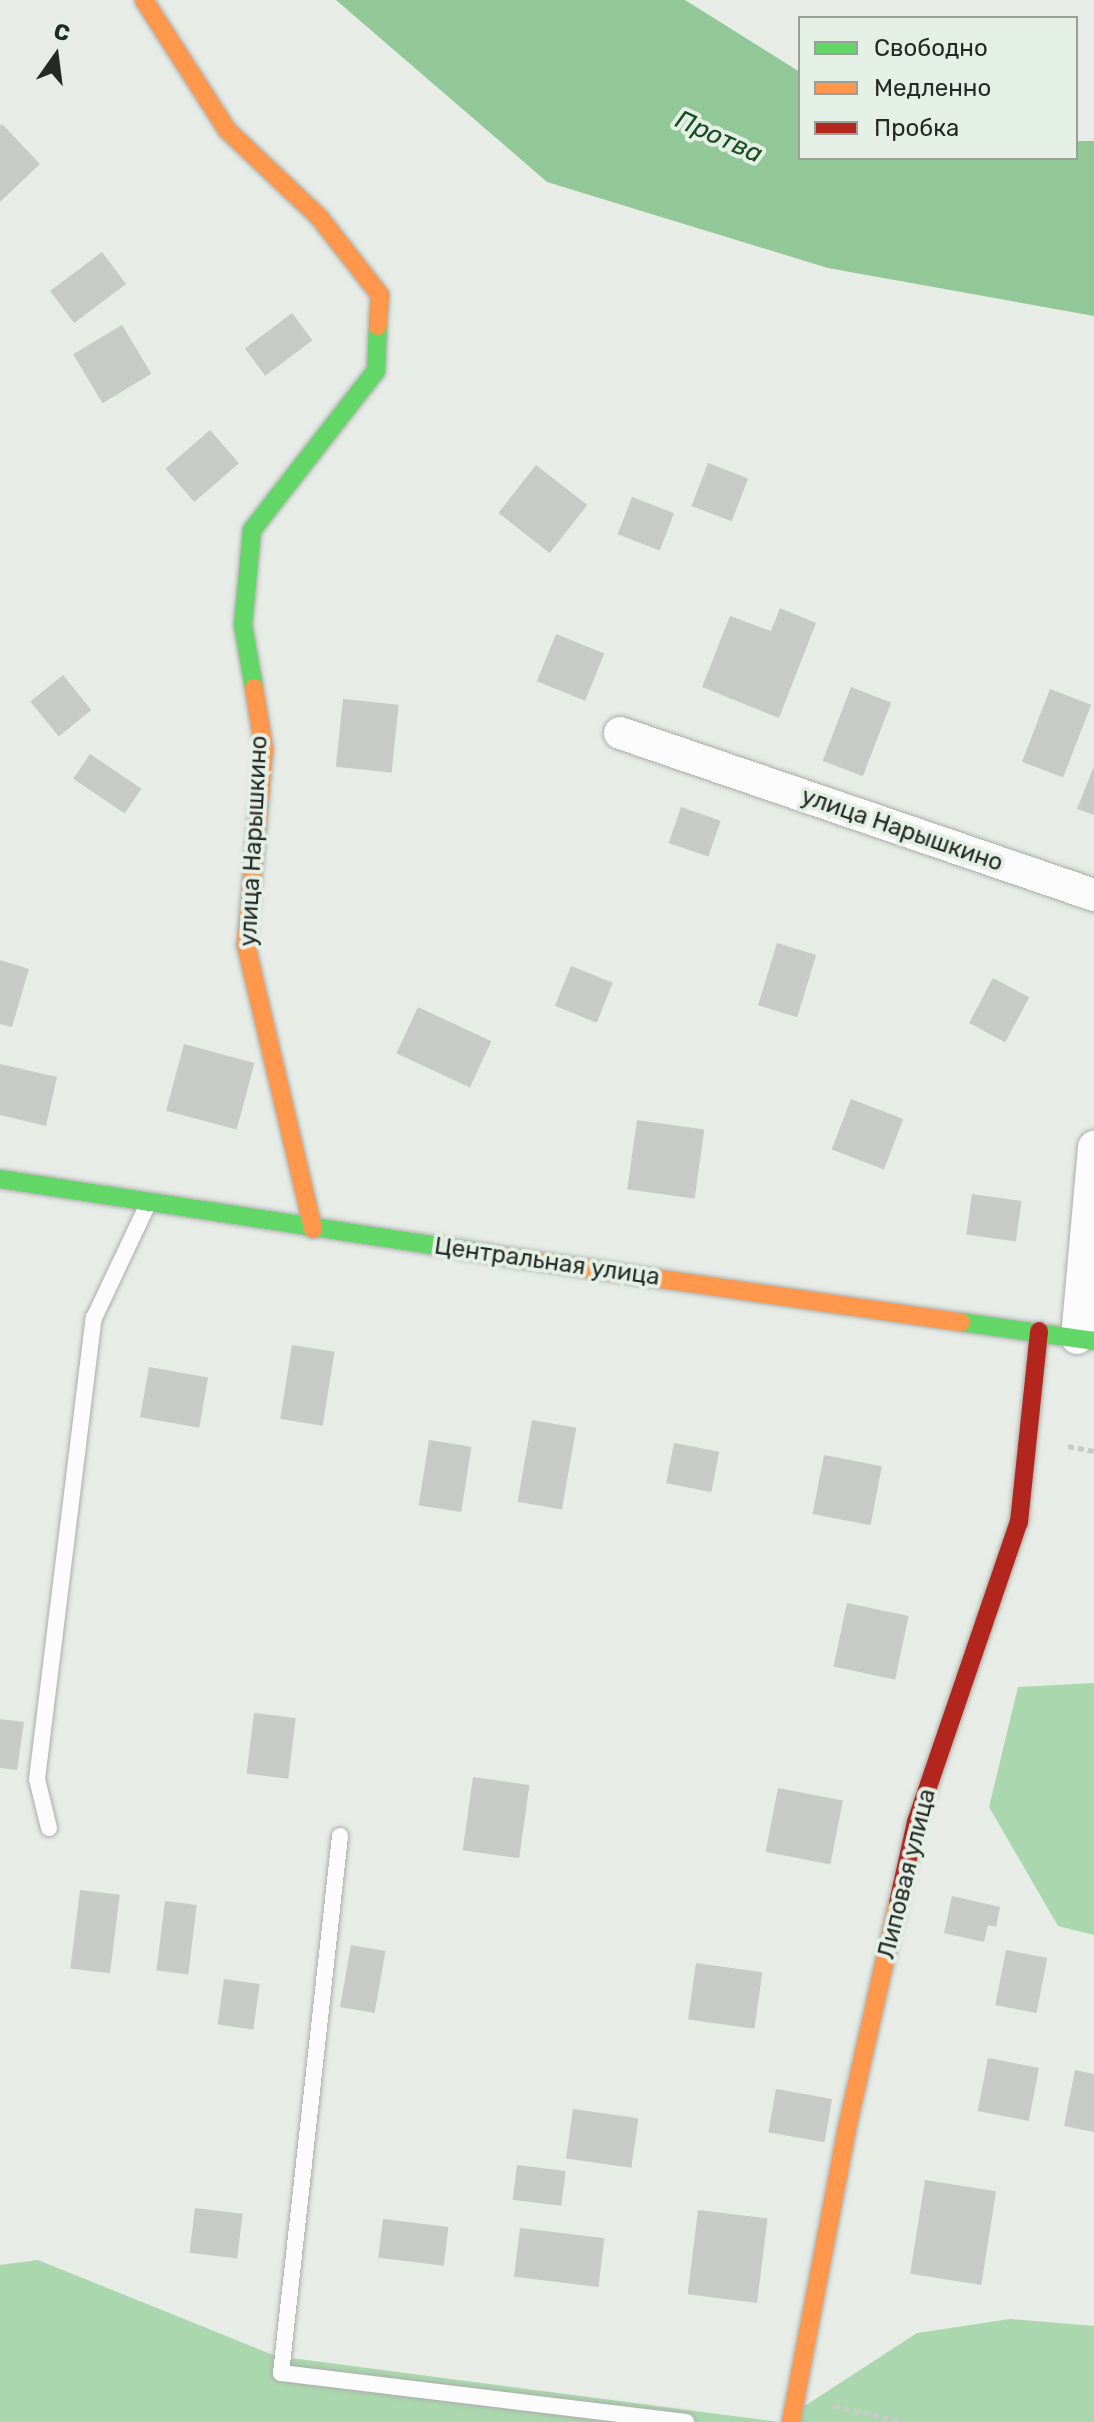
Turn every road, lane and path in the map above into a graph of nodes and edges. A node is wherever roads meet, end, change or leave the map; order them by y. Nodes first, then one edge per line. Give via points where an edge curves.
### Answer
1 (144, 0) edge
2 (620, 733) dead end
3 (1094, 895) edge
4 (1094, 1147) edge
5 (0, 1179) edge
6 (148, 1202) junction
7 (313, 1229) junction
8 (1039, 1331) junction
9 (1086, 1339) edge
10 (49, 1828) dead end
11 (340, 1836) dead end
12 (794, 2397) junction
13 (686, 2422) edge
14 (791, 2422) edge
15 (904, 2422) edge

1 - 7 street, улица Нарышкино via 227,130 319,217 380,295 376,371 252,530 243,625 264,749 246,945
2 - 3 street, улица Нарышкино
4 - 9 street
5 - 6 street, Центральная улица
6 - 7 street, Центральная улица
6 - 10 lane via 94,1318 37,1779
7 - 8 street, Центральная улица
8 - 9 street, Центральная улица
8 - 12 street, Липовая улица via 1019,1522 916,1822
11 - 13 lane via 281,2373
12 - 14 street, Липовая улица
12 - 15 path

